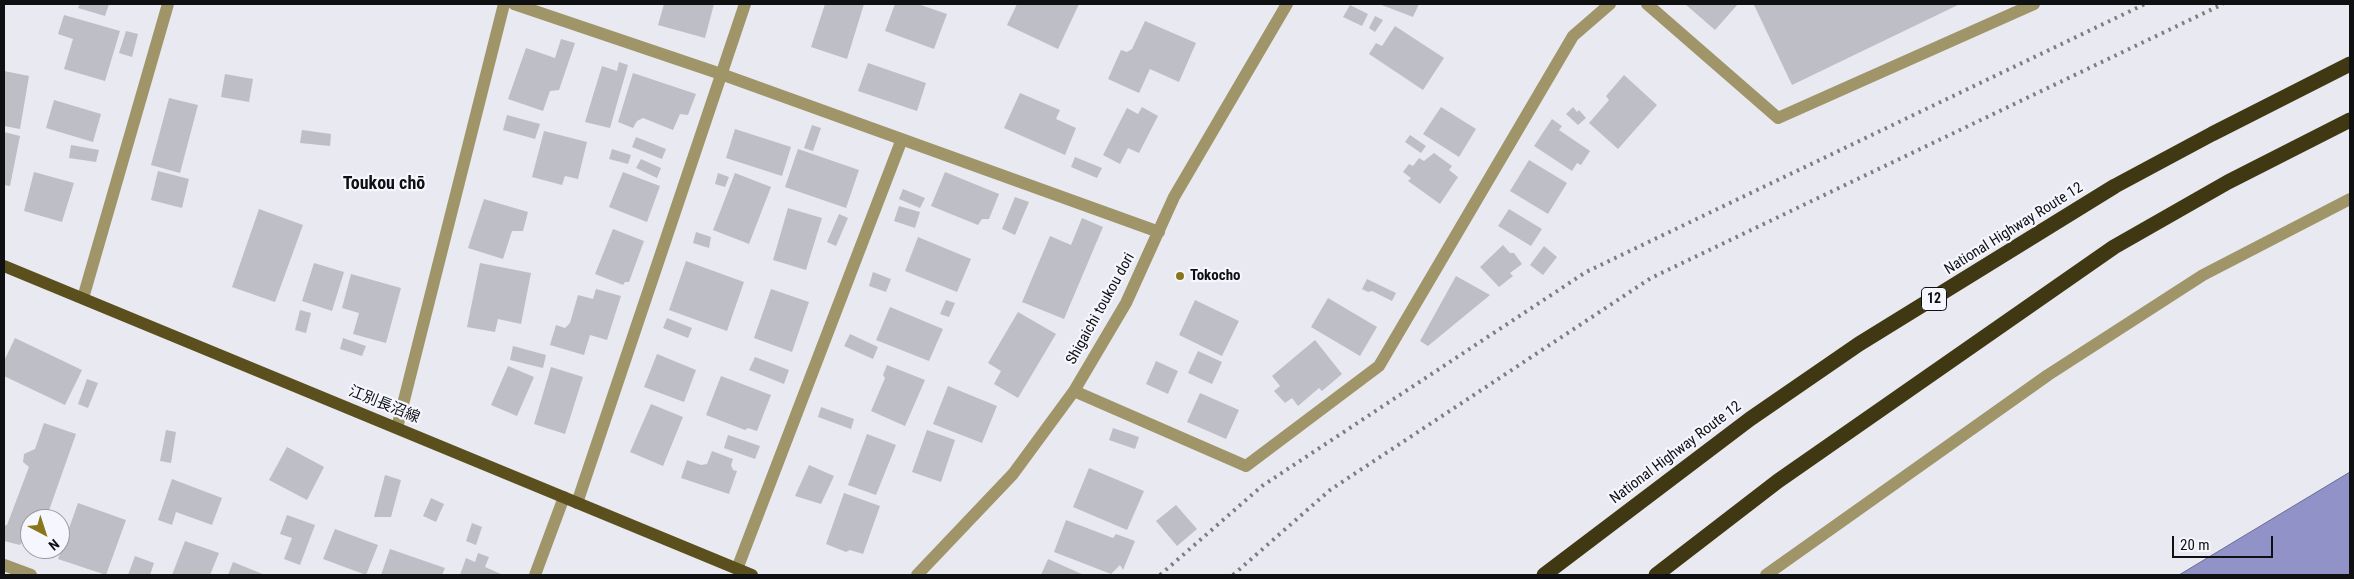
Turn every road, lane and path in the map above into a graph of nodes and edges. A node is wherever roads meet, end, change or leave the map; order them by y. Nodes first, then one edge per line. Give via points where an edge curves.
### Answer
1 (168, 4) edge
2 (504, 4) edge
3 (514, 4) edge
4 (745, 4) edge
5 (1287, 4) edge
6 (1610, 4) edge
7 (1647, 4) edge
8 (2034, 4) edge
9 (2350, 64) edge
10 (722, 74) junction
11 (2350, 120) edge
12 (902, 139) junction
13 (2350, 199) edge
14 (1159, 232) junction
15 (4, 266) edge
16 (83, 298) junction
17 (1074, 391) junction
18 (397, 428) junction
19 (564, 498) junction
20 (577, 503) junction
21 (4, 565) edge
22 (737, 569) junction
23 (31, 575) edge
24 (535, 575) edge
25 (752, 575) edge
26 (917, 575) edge
27 (1544, 575) edge
28 (1656, 575) edge
29 (1766, 575) edge

1 - 16 street
2 - 18 street
3 - 10 street
4 - 10 street
5 - 14 street, Shigaichi toukou dori via 1174,197
6 - 17 street via 1573,36 1378,366 1246,466
7 - 8 street via 1778,118
9 - 27 highway, National Highway Route 12 / 12 via 2115,186 1859,344 1750,419
10 - 12 street
10 - 20 street
11 - 28 highway via 2228,182 2114,247 1778,481
12 - 14 street
12 - 22 street
13 - 29 street via 2195,280 2048,375
14 - 17 street, Shigaichi toukou dori via 1126,303
15 - 16 main road, 江別長沼線
16 - 18 main road, 江別長沼線
17 - 26 street, Shigaichi toukou dori via 1013,474
18 - 19 main road, 江別長沼線
19 - 20 main road, 江別長沼線
19 - 24 street
20 - 22 main road, 江別長沼線
21 - 23 street
22 - 25 main road, 江別長沼線

